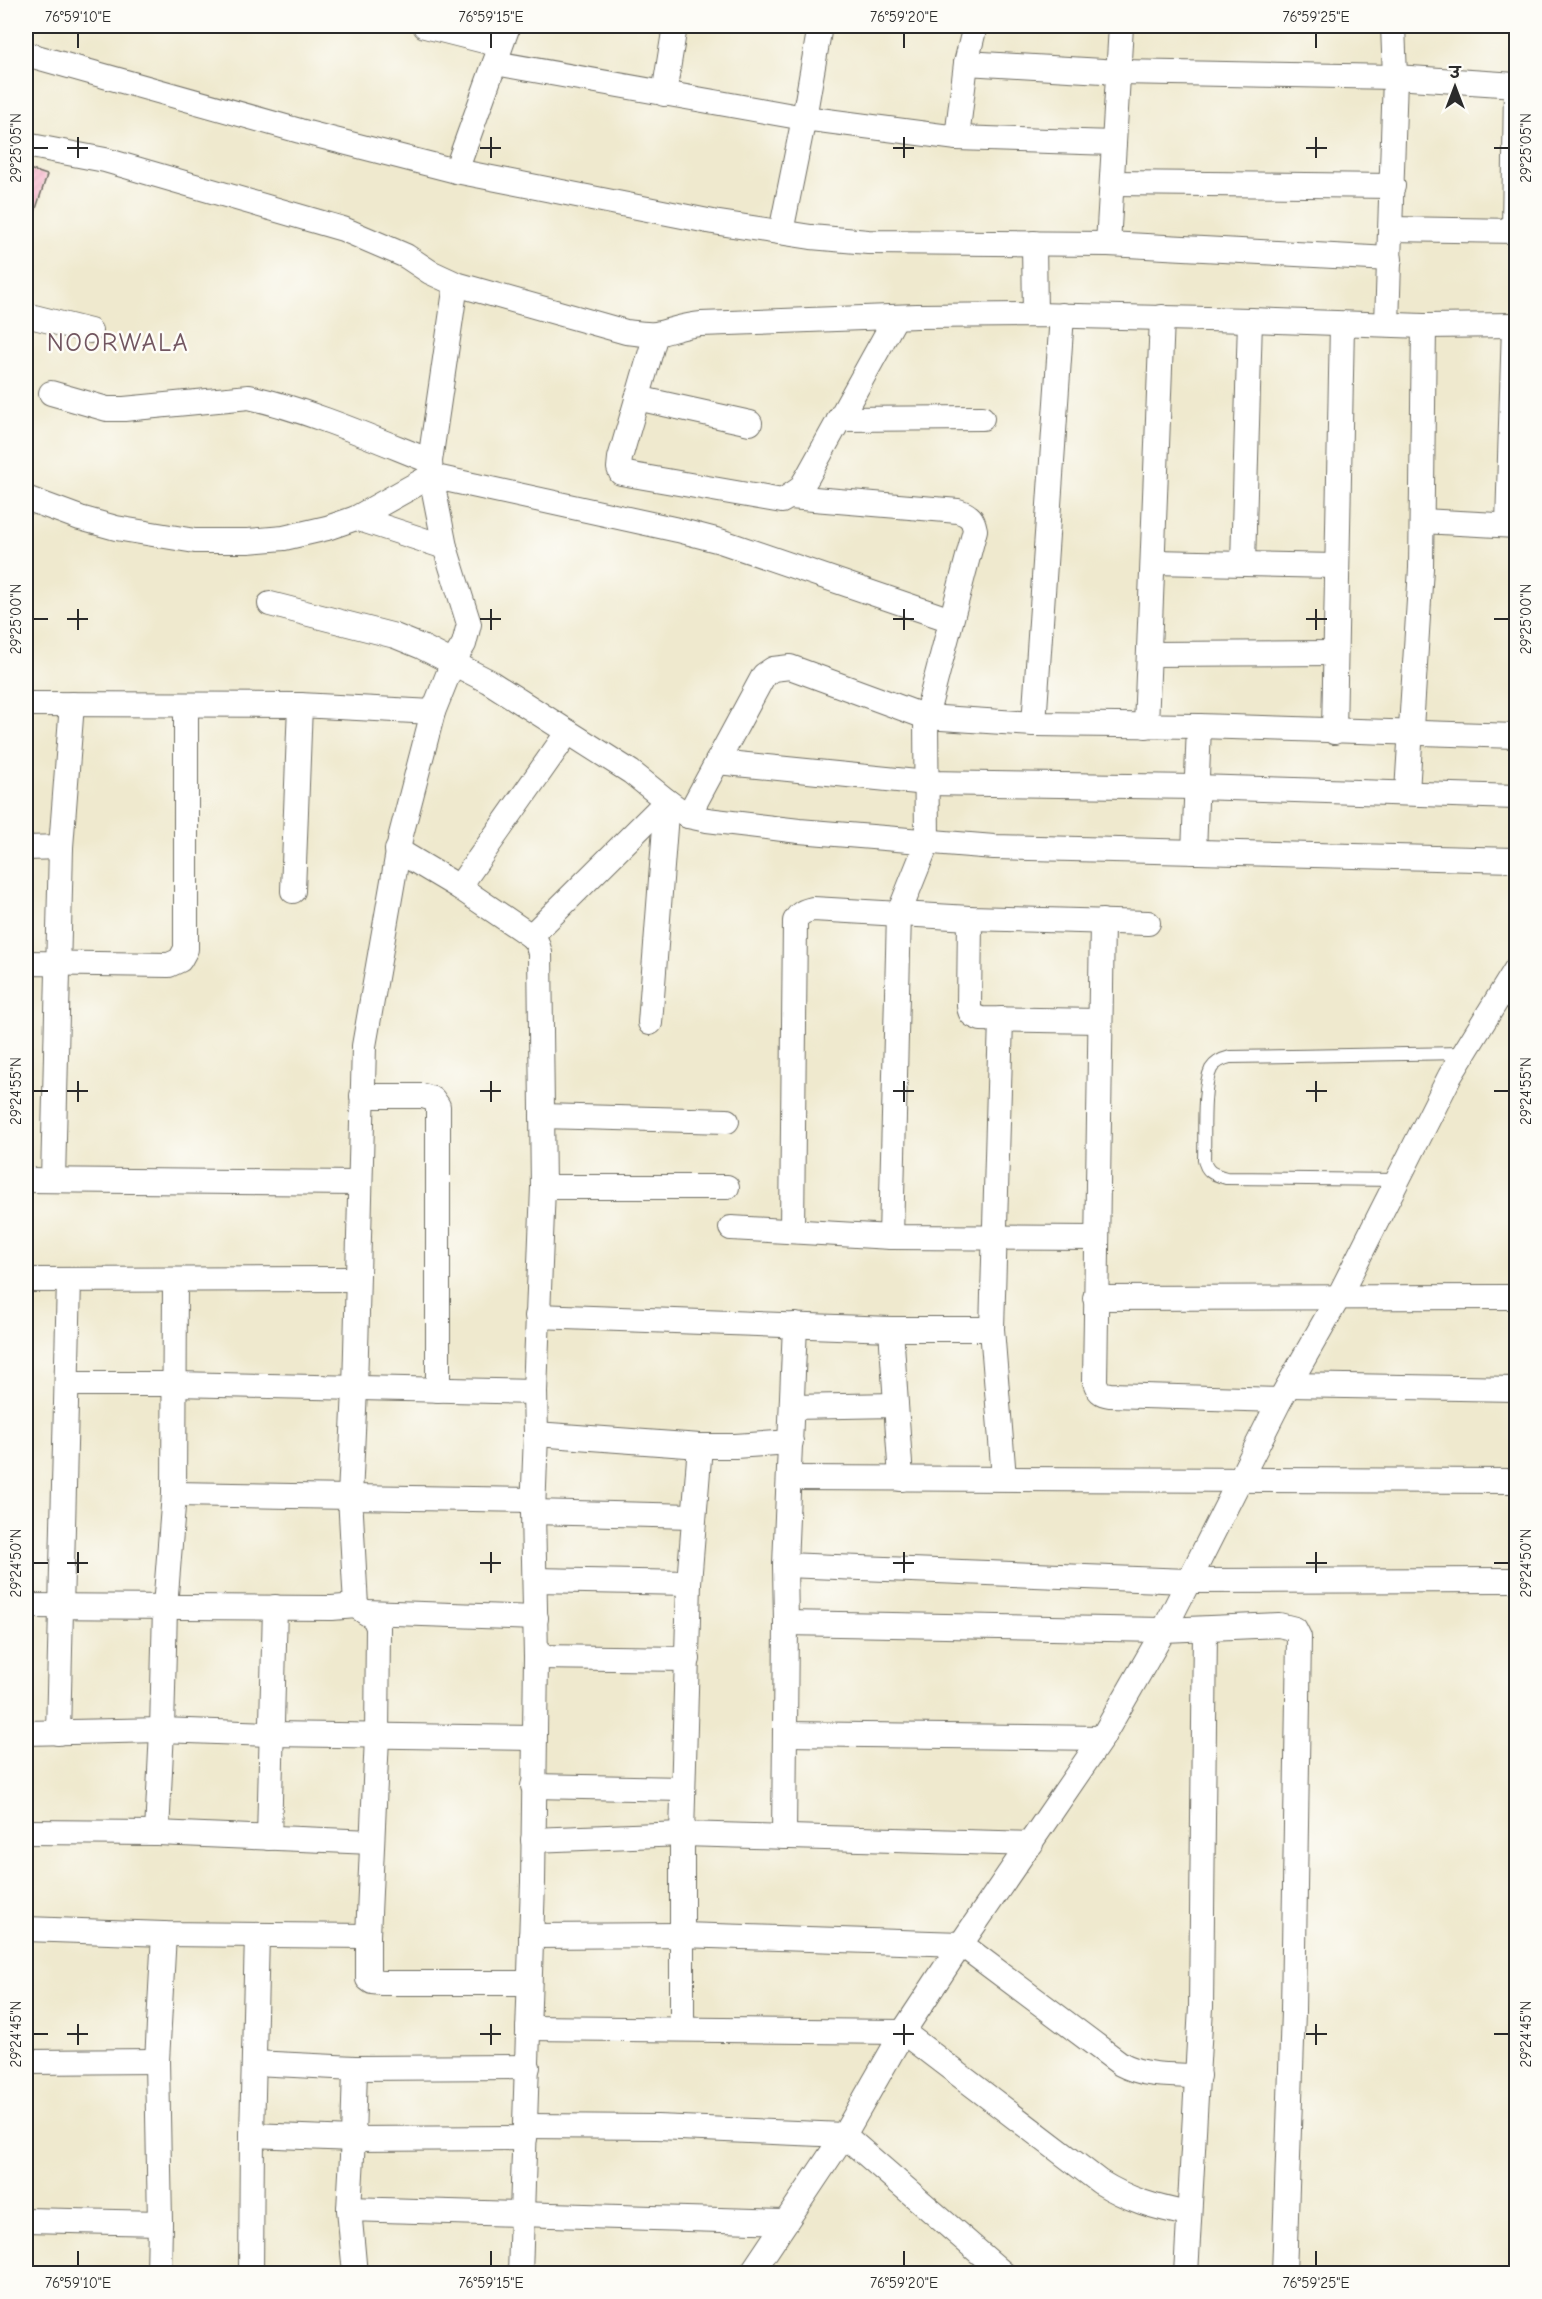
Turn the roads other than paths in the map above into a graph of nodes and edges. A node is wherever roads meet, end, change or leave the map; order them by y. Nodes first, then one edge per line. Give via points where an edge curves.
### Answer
1 (425, 26) edge
2 (675, 26) edge
3 (820, 26) edge
4 (975, 26) edge
5 (1121, 26) edge
6 (1393, 26) edge
7 (501, 44) edge
8 (26, 54) edge
9 (966, 63) junction
10 (1120, 72) junction
11 (1395, 77) junction
12 (1516, 85) edge
13 (664, 94) junction
14 (804, 118) junction
15 (957, 138) junction
16 (1114, 143) junction
17 (26, 145) edge
18 (456, 171) junction
19 (1112, 183) junction
20 (1393, 186) junction
21 (1390, 229) junction
22 (1515, 231) edge
23 (781, 232) junction
24 (1034, 243) junction
25 (1108, 244) junction
26 (1390, 259) junction
27 (456, 284) junction
28 (26, 315) edge
29 (1035, 315) junction
30 (1062, 315) junction
31 (896, 317) junction
32 (1162, 317) junction
33 (1250, 320) junction
34 (1342, 324) junction
35 (1387, 324) junction
36 (1515, 325) edge
37 (1424, 326) junction
38 (90, 331) dead end
39 (656, 334) junction
40 (51, 393) dead end
41 (637, 398) junction
42 (982, 418) dead end
43 (839, 419) junction
44 (750, 423) dead end
45 (430, 469) junction
46 (790, 497) junction
47 (26, 498) edge
48 (356, 518) junction
49 (1422, 521) junction
50 (1512, 525) edge
51 (445, 547) junction
52 (1154, 562) junction
53 (1243, 563) junction
54 (1336, 566) junction
55 (270, 604) dead end
56 (951, 620) junction
57 (1335, 653) junction
58 (1149, 654) junction
59 (453, 663) junction
60 (26, 704) edge
61 (72, 704) junction
62 (186, 705) junction
63 (300, 705) junction
64 (433, 712) junction
65 (927, 717) junction
66 (1034, 724) junction
67 (1146, 726) junction
68 (1199, 726) junction
69 (568, 732) junction
70 (1334, 732) junction
71 (1410, 732) junction
72 (1516, 736) edge
73 (717, 762) junction
74 (927, 783) junction
75 (1196, 787) junction
76 (1407, 792) junction
77 (1516, 797) edge
78 (667, 801) junction
79 (688, 816) junction
80 (927, 843) junction
81 (61, 847) junction
82 (26, 848) edge
83 (397, 850) junction
84 (1194, 852) junction
85 (1516, 860) edge
86 (459, 887) junction
87 (293, 891) dead end
88 (898, 913) junction
89 (970, 918) junction
90 (1102, 921) junction
91 (1148, 922) dead end
92 (531, 936) junction
93 (26, 963) edge
94 (57, 963) junction
95 (1516, 969) edge
96 (1000, 1019) junction
97 (1100, 1021) junction
98 (650, 1023) dead end
99 (1463, 1053) junction
100 (362, 1096) junction
101 (542, 1116) junction
102 (727, 1121) dead end
103 (26, 1180) edge
104 (53, 1180) junction
105 (1398, 1180) junction
106 (359, 1183) junction
107 (543, 1187) junction
108 (727, 1187) dead end
109 (731, 1228) dead end
110 (792, 1231) junction
111 (996, 1236) junction
112 (891, 1237) junction
113 (1096, 1238) junction
114 (357, 1279) junction
115 (26, 1280) edge
116 (69, 1280) junction
117 (175, 1280) junction
118 (1516, 1297) edge
119 (1095, 1298) junction
120 (1338, 1298) junction
121 (537, 1316) junction
122 (795, 1325) junction
123 (891, 1329) junction
124 (993, 1329) junction
125 (67, 1384) junction
126 (175, 1384) junction
127 (356, 1389) junction
128 (1516, 1389) edge
129 (438, 1390) junction
130 (535, 1392) junction
131 (1285, 1393) junction
132 (896, 1405) junction
133 (792, 1407) junction
134 (536, 1434) junction
135 (791, 1442) junction
136 (700, 1446) junction
137 (789, 1478) junction
138 (1004, 1478) junction
139 (1239, 1478) junction
140 (901, 1479) junction
141 (1516, 1481) edge
142 (174, 1494) junction
143 (350, 1496) junction
144 (533, 1506) junction
145 (693, 1516) junction
146 (785, 1565) junction
147 (535, 1580) junction
148 (1516, 1580) edge
149 (1188, 1581) junction
150 (689, 1583) junction
151 (26, 1606) edge
152 (62, 1606) junction
153 (165, 1607) junction
154 (274, 1607) junction
155 (361, 1609) junction
156 (536, 1618) junction
157 (786, 1623) junction
158 (1205, 1629) junction
159 (1164, 1630) junction
160 (536, 1657) junction
161 (688, 1659) junction
162 (162, 1730) junction
163 (26, 1733) edge
164 (58, 1733) junction
165 (271, 1734) junction
166 (785, 1734) junction
167 (376, 1737) junction
168 (534, 1738) junction
169 (1102, 1738) junction
170 (534, 1786) junction
171 (683, 1789) junction
172 (26, 1832) edge
173 (157, 1833) junction
174 (682, 1834) junction
175 (784, 1837) junction
176 (269, 1838) junction
177 (534, 1840) junction
178 (372, 1842) junction
179 (1031, 1844) junction
180 (26, 1929) edge
181 (164, 1934) junction
182 (257, 1935) junction
183 (682, 1935) junction
184 (368, 1936) junction
185 (531, 1936) junction
186 (961, 1944) junction
187 (529, 1983) junction
188 (528, 2028) junction
189 (682, 2029) junction
190 (903, 2032) junction
191 (157, 2061) junction
192 (26, 2062) edge
193 (254, 2063) junction
194 (528, 2067) junction
195 (355, 2068) junction
196 (1198, 2076) junction
197 (525, 2132) junction
198 (252, 2135) junction
199 (844, 2135) junction
200 (353, 2139) junction
201 (349, 2209) junction
202 (524, 2213) junction
203 (1188, 2214) junction
204 (26, 2220) edge
205 (784, 2222) junction
206 (160, 2223) junction
207 (159, 2274) edge
208 (251, 2274) edge
209 (356, 2274) edge
210 (520, 2274) edge
211 (751, 2274) edge
212 (1004, 2274) edge
213 (1186, 2274) edge
214 (1284, 2274) edge

1 - 7 street
2 - 13 street
3 - 14 street
4 - 9 street
5 - 10 street
6 - 11 street
7 - 13 street
7 - 18 street
8 - 18 street
9 - 10 street
9 - 15 street
10 - 11 street
10 - 16 street
11 - 12 street
11 - 20 street
12 - 22 street
13 - 14 street
14 - 15 street
14 - 23 street
15 - 16 street
16 - 19 street
17 - 27 street via 105,160 320,221 379,243
18 - 23 street
19 - 20 street
19 - 25 street
20 - 21 street
21 - 22 street
21 - 26 street
23 - 24 street via 838,241
24 - 25 street
24 - 29 street
25 - 26 street
26 - 35 street
27 - 39 street via 626,332
27 - 45 street
28 - 38 street
29 - 30 street
29 - 31 street
30 - 32 street
30 - 66 street
31 - 39 street via 700,324
31 - 43 street
32 - 33 street
32 - 52 street
33 - 34 street
33 - 53 street
34 - 35 street
34 - 54 street
35 - 37 street
36 - 37 street
36 - 50 street
37 - 49 street
39 - 41 street
40 - 45 street via 107,409 249,397 346,429
41 - 44 street
41 - 46 street via 620,458 621,473 774,501
42 - 43 street
43 - 46 street via 800,489
45 - 48 street
45 - 51 street
45 - 56 street via 720,541
46 - 56 street via 968,514 975,530
47 - 48 street via 116,528 195,541 284,538
48 - 51 street
49 - 50 street
49 - 71 street
51 - 59 street via 469,624 464,645
52 - 53 street
52 - 58 street
53 - 54 street
54 - 57 street
55 - 59 street via 395,636
56 - 65 street
57 - 58 street
57 - 70 street
58 - 67 street
59 - 64 street
59 - 69 street
60 - 61 street
61 - 62 street
61 - 81 street
62 - 63 street
62 - 94 street via 186,949 180,960 169,965
63 - 64 street
63 - 87 street
64 - 83 street
65 - 66 street
65 - 73 street via 790,667 773,669 764,675
65 - 74 street
66 - 67 street
67 - 68 street
68 - 70 street
68 - 75 street
69 - 78 street via 647,783
69 - 86 street
70 - 71 street
71 - 72 street
71 - 76 street
73 - 74 street
73 - 79 street
74 - 75 street
74 - 80 street
75 - 76 street
75 - 84 street
76 - 77 street
78 - 79 street
78 - 92 street
78 - 98 street
79 - 80 street
80 - 84 street
80 - 88 street
81 - 82 street
81 - 94 street
83 - 86 street
83 - 100 street via 364,1046
84 - 85 street
86 - 92 street
88 - 89 street
88 - 110 street via 813,909 798,915 795,921
88 - 112 street
89 - 90 street
89 - 96 street via 969,1012 981,1019
90 - 91 street
90 - 97 street
92 - 101 street via 540,953
93 - 94 street
94 - 104 street
95 - 99 street
96 - 97 street
96 - 111 street
97 - 113 street
99 - 105 street
99 - 105 lane via 1230,1057 1211,1068 1204,1159 1213,1174 1226,1178
100 - 106 street
100 - 129 street via 423,1096 433,1099 438,1106
101 - 102 street
101 - 107 street
103 - 104 street
104 - 106 street
105 - 120 street
106 - 114 street
107 - 108 street
107 - 121 street
109 - 110 street
110 - 112 street
111 - 112 street
111 - 113 street
111 - 124 street
113 - 119 street
114 - 117 street
114 - 127 street
115 - 116 street
116 - 117 street
116 - 125 street
117 - 126 street
118 - 120 street
119 - 120 street
119 - 131 street via 1095,1382 1102,1394
120 - 131 street
121 - 122 street
121 - 130 street
122 - 123 street
122 - 133 street
123 - 124 street
123 - 132 street
124 - 138 street
125 - 126 street
125 - 152 street
126 - 127 street
126 - 142 street
127 - 129 street
127 - 143 street
128 - 131 street
129 - 130 street
130 - 134 street
131 - 139 street
132 - 133 street
132 - 140 street
133 - 135 street
134 - 136 street
134 - 144 street
135 - 136 street
135 - 137 street
136 - 145 street
137 - 140 street
137 - 146 street
138 - 139 street
138 - 140 street
139 - 141 street
139 - 149 street
142 - 143 street
142 - 153 street
143 - 144 street
143 - 155 street
144 - 145 street
144 - 147 street
145 - 150 street
146 - 149 street
146 - 157 street
147 - 150 street
147 - 156 street
148 - 149 street
149 - 159 street
150 - 161 street
151 - 152 street
152 - 153 street
152 - 164 street
153 - 154 street
153 - 162 street
154 - 155 street
154 - 165 street
155 - 156 street
155 - 167 street via 374,1618 378,1627
156 - 160 street
157 - 159 street
157 - 166 street
158 - 159 street
158 - 196 street
158 - 214 street via 1279,1625 1295,1629 1299,1637
159 - 169 street
160 - 161 street
160 - 168 street
161 - 171 street
162 - 164 street
162 - 165 street
162 - 173 street
163 - 164 street
165 - 167 street
165 - 176 street
166 - 169 street
166 - 175 street
167 - 168 street
167 - 178 street
168 - 170 street
169 - 179 street
170 - 171 street
170 - 177 street
171 - 174 street
172 - 173 street
173 - 176 street
174 - 175 street
174 - 177 street
174 - 183 street
175 - 179 street
176 - 178 street
177 - 185 street
178 - 184 street
179 - 186 street
180 - 181 street
181 - 182 street
181 - 191 street
182 - 184 street
182 - 193 street
183 - 185 street
183 - 186 street
183 - 189 street
184 - 187 street via 367,1971 372,1982
185 - 187 street
186 - 190 street
186 - 196 street via 1127,2068 1148,2074
187 - 188 street
188 - 189 street
188 - 194 street
189 - 190 street
190 - 199 street
190 - 203 street via 1100,2182 1146,2205
191 - 192 street
191 - 206 street
193 - 195 street
193 - 198 street
194 - 195 street
194 - 197 street
195 - 200 street
196 - 203 street
197 - 199 street via 657,2127
197 - 200 street
197 - 202 street
198 - 200 street
198 - 208 street
199 - 205 street
199 - 212 street
200 - 201 street
201 - 202 street
201 - 209 street
202 - 205 street
202 - 210 street
203 - 213 street
204 - 206 street
205 - 211 street
206 - 207 street

